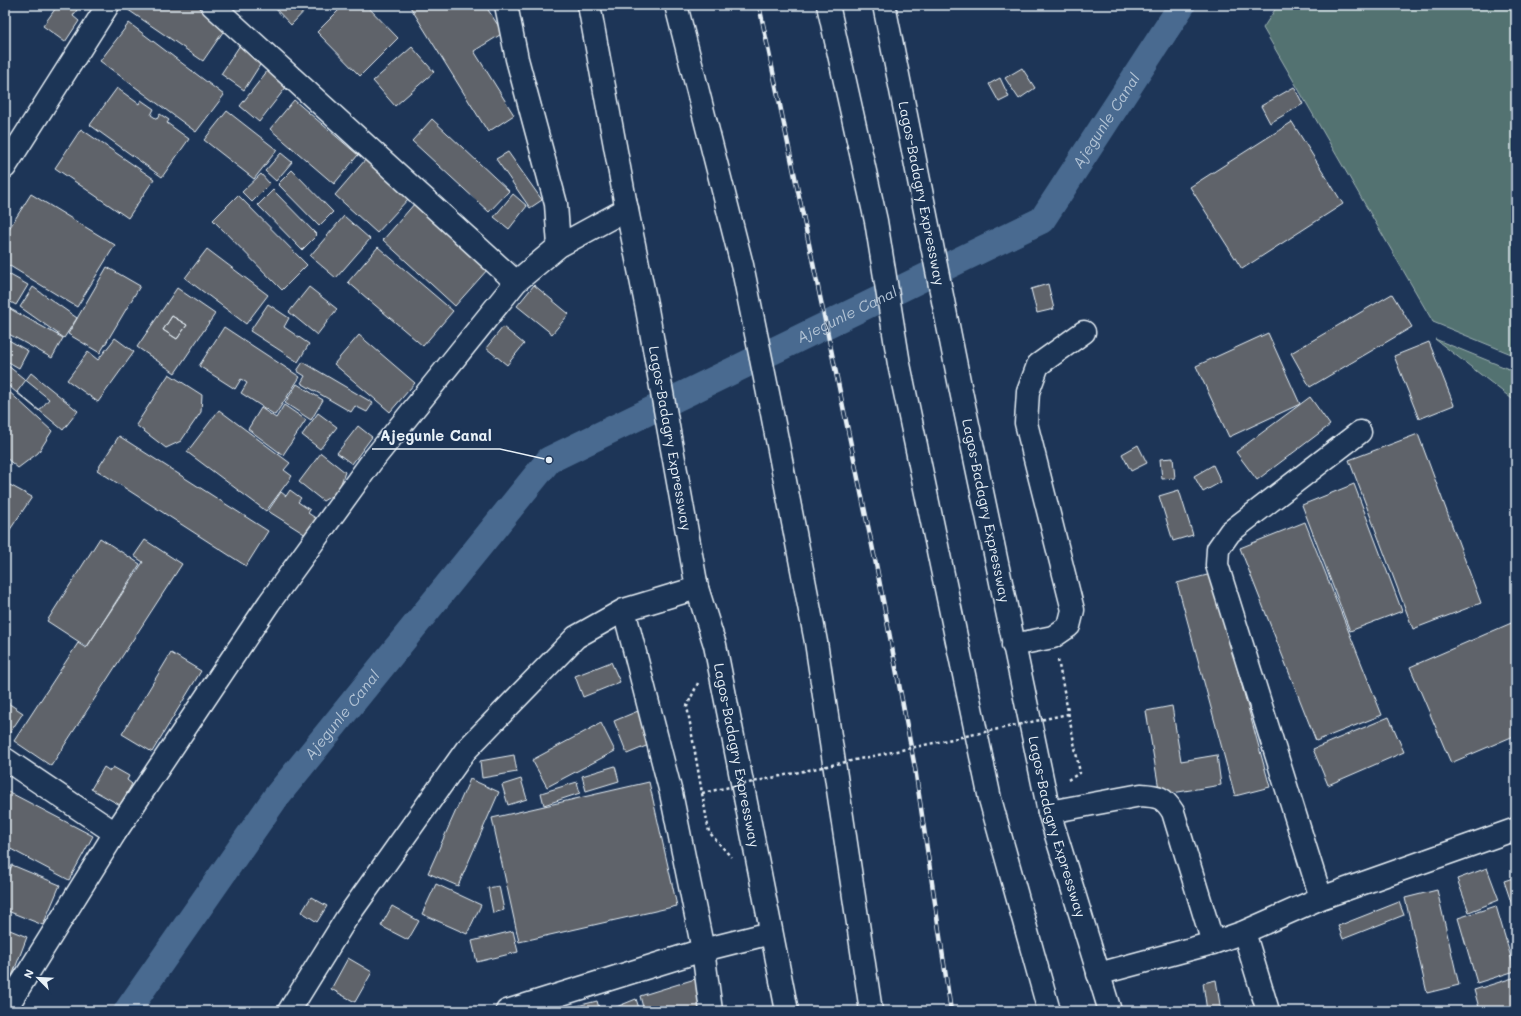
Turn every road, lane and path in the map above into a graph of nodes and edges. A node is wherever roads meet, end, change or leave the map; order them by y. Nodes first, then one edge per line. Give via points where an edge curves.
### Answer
1 (108, 5) edge
2 (212, 5) edge
3 (506, 5) edge
4 (589, 5) edge
5 (676, 5) edge
6 (828, 5) edge
7 (884, 5) edge
8 (5, 167) edge
9 (627, 209) junction
10 (559, 246) junction
11 (516, 282) junction
12 (1084, 332) dead end
13 (1360, 432) dead end
14 (697, 588) junction
15 (624, 610) junction
16 (1053, 637) junction
17 (1012, 644) junction
18 (700, 679) dead end
19 (1068, 714) junction
20 (5, 759) edge
21 (702, 793) junction
22 (1047, 803) junction
23 (1516, 829) edge
24 (115, 833) junction
25 (735, 862) dead end
26 (1321, 898) junction
27 (1244, 932) junction
28 (770, 933) junction
29 (1213, 943) junction
30 (703, 950) junction
31 (1098, 974) junction
32 (5, 1010) edge
33 (289, 1011) edge
34 (507, 1011) edge
35 (711, 1011) edge
36 (787, 1011) edge
37 (871, 1011) edge
38 (1049, 1011) edge
39 (1110, 1011) edge
40 (1268, 1011) edge

1 - 8 main road
2 - 11 main road
3 - 10 main road via 556,204
4 - 9 main road, Lagos-Badagry Expressway
5 - 37 main road via 742,265 770,403 816,642
6 - 38 main road via 876,221 899,364 990,799
7 - 17 main road, Lagos-Badagry Expressway
9 - 10 main road
9 - 14 main road, Lagos-Badagry Expressway
10 - 11 main road
11 - 24 main road via 367,468 269,603
12 - 16 main road via 1038,365 1028,392 1026,423 1073,610 1069,626
13 - 26 main road via 1230,532 1218,549 1217,565
14 - 15 main road
14 - 28 main road, Lagos-Badagry Expressway via 715,644 766,897
15 - 30 main road via 671,793
15 - 33 main road via 576,637 466,750 346,919
16 - 17 main road
16 - 19 path
17 - 22 main road, Lagos-Badagry Expressway
18 - 21 path via 687,706
19 - 21 path, bridge
19 - 22 path via 1080,773
20 - 24 main road
21 - 25 path via 709,832
22 - 29 main road via 1142,795 1166,800 1173,812
22 - 31 main road, Lagos-Badagry Expressway
23 - 26 main road
24 - 32 main road
26 - 27 main road
27 - 29 main road
27 - 40 main road
28 - 30 main road
28 - 36 main road, Lagos-Badagry Expressway
29 - 31 main road
30 - 34 main road
30 - 35 main road
31 - 39 main road, Lagos-Badagry Expressway

